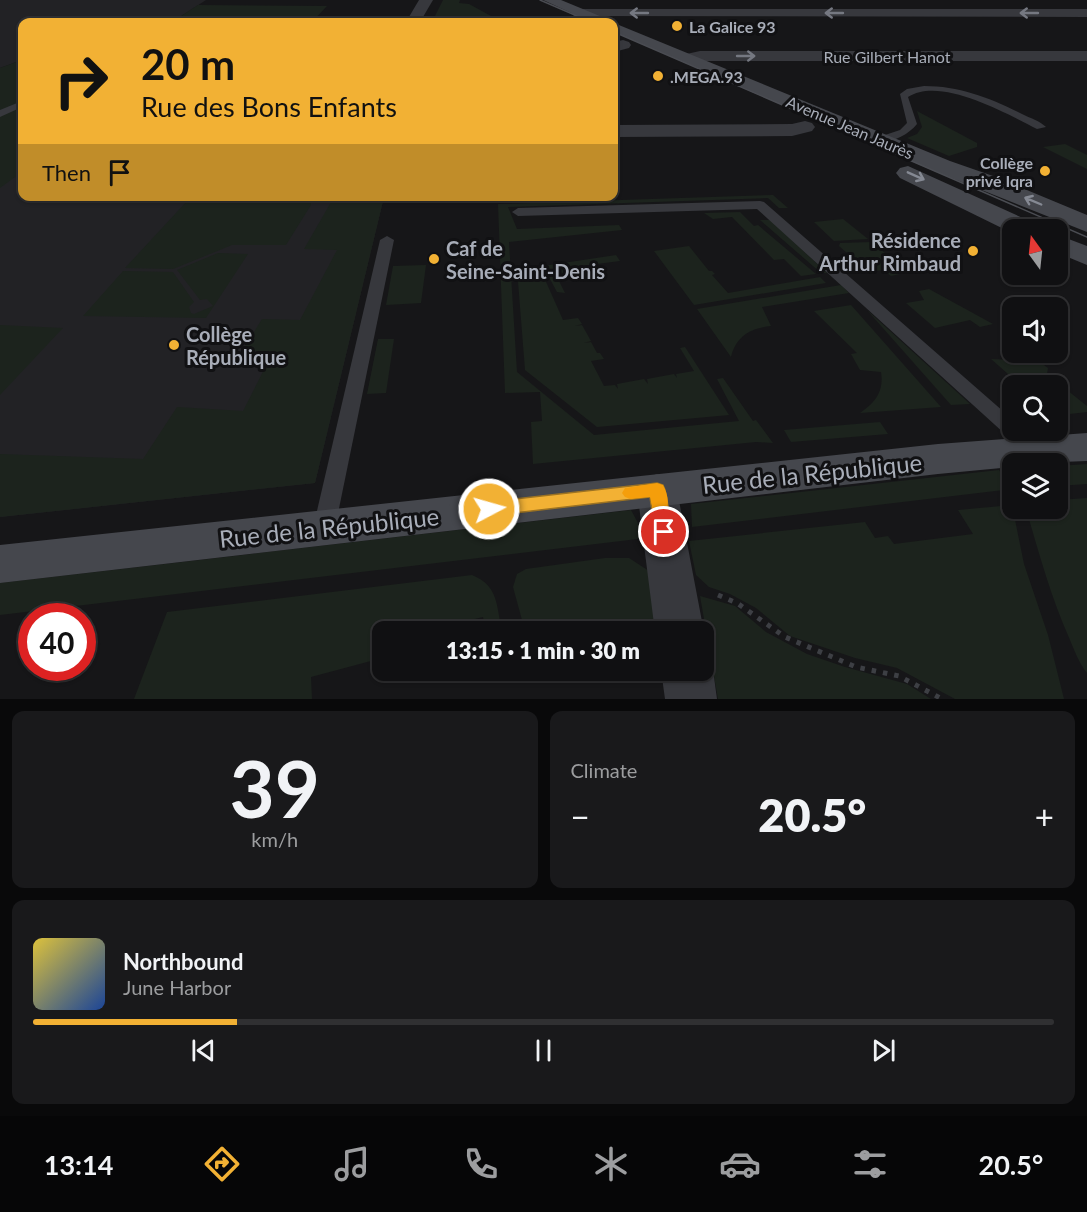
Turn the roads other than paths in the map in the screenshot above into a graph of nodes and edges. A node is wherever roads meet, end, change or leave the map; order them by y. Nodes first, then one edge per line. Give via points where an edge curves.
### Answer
1 (426, 0) edge
2 (1080, 0) edge
3 (1087, 3) edge
4 (546, 4) edge
5 (1087, 13) edge
6 (415, 18) edge
7 (575, 18) edge
8 (618, 41) edge
9 (618, 41) edge
10 (1087, 56) edge
11 (688, 59) junction
12 (18, 106) edge
13 (0, 114) edge
14 (805, 127) junction
15 (1041, 128) dead end
16 (618, 131) edge
17 (880, 140) junction
18 (518, 212) dead end
19 (1003, 219) edge
20 (1087, 224) edge
21 (387, 240) dead end
22 (1068, 248) edge
23 (1087, 257) edge
24 (1002, 421) edge
25 (1002, 440) edge
26 (1047, 441) edge
27 (1087, 447) edge
28 (657, 490) junction
29 (324, 528) junction
30 (0, 564) edge
31 (678, 621) edge
32 (689, 681) edge
33 (691, 699) edge

1 - 6 street
2 - 3 street
4 - 7 street
5 -> 7 street
8 - 11 street, Avenue Jean Jaurès
9 - 14 street, Avenue Jean Jaurès
11 -> 10 street, Rue Gilbert Hanot
11 - 17 street, Avenue Jean Jaurès
12 - 13 lane
14 - 16 street
14 -> 19 street, Avenue Jean Jaurès
15 - 17 lane via 973,94 927,89 903,96 912,124 904,132
20 -> 17 street, Avenue Jean Jaurès
18 - 24 lane via 760,205
21 - 29 lane
22 - 23 street
25 - 28 street, Rue de la République
26 - 27 street, Rue de la République
28 - 29 street, Rue de la République
28 - 31 street
29 - 30 street, Rue de la République
32 - 33 street

